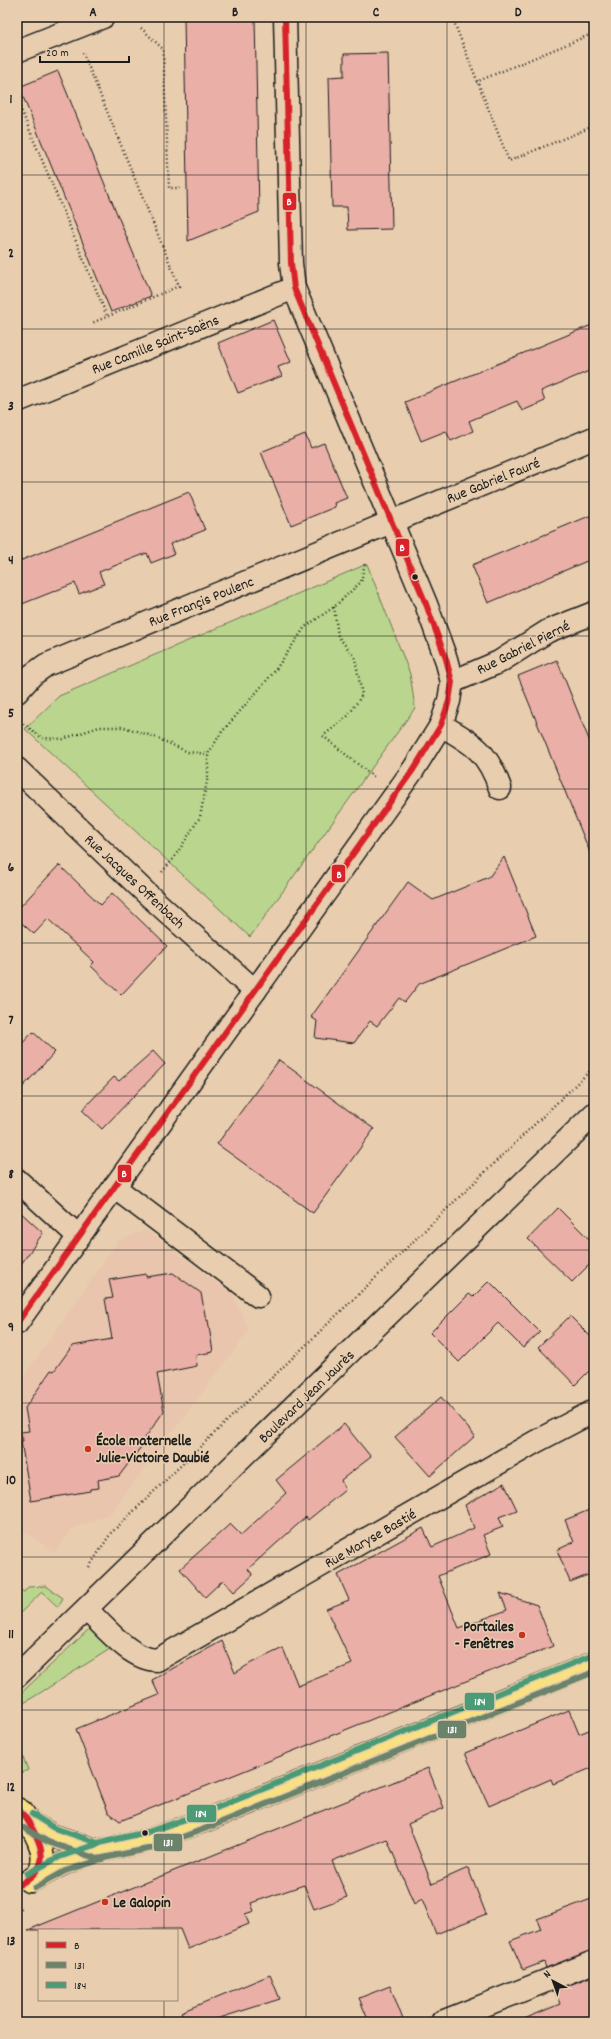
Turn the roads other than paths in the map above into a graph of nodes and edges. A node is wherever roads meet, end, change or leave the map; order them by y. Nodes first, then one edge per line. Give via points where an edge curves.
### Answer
1 (103, 17) edge
2 (285, 17) edge
3 (17, 51) edge
4 (294, 288) junction
5 (17, 401) edge
6 (594, 438) edge
7 (392, 521) junction
8 (594, 613) edge
9 (452, 682) junction
10 (17, 692) edge
11 (441, 725) junction
12 (17, 769) edge
13 (500, 788) dead end
14 (255, 991) junction
15 (594, 1114) edge
16 (17, 1180) edge
17 (114, 1187) junction
18 (78, 1236) junction
19 (258, 1296) dead end
20 (17, 1323) edge
21 (594, 1411) edge
22 (87, 1610) junction
23 (594, 1663) edge
24 (17, 1676) edge
25 (23, 1815) edge
26 (98, 1851) junction
27 (24, 1883) edge
28 (594, 1962) edge
29 (442, 2022) edge

1 - 3 street
2 - 4 street via 291,263
4 - 5 street, Rue Camille Saint-Saëns
4 - 7 street
6 - 7 street, Rue Gabriel Fauré
7 - 9 street via 426,604
7 - 10 street, Rue Françis Poulenc via 46,664
8 - 9 street, Rue Gabriel Pierné via 548,631 499,662
9 - 11 street
11 - 13 street via 473,743 484,754 493,768
11 - 14 street via 428,749
12 - 14 street, Rue Jacques Offenbach via 145,892
14 - 17 street
15 - 22 street, Boulevard Jean Jaurès
16 - 18 street
17 - 18 street
17 - 19 street
18 - 20 street
21 - 22 street, Rue Maryse Bastié via 535,1442 157,1660 146,1660 134,1653
22 - 24 street, Boulevard Jean Jaurès
23 - 26 main road via 209,1819 150,1840
25 - 26 main road via 51,1835
25 - 27 main road via 41,1843 43,1857 40,1868
26 - 27 main road via 62,1864
28 - 29 street

